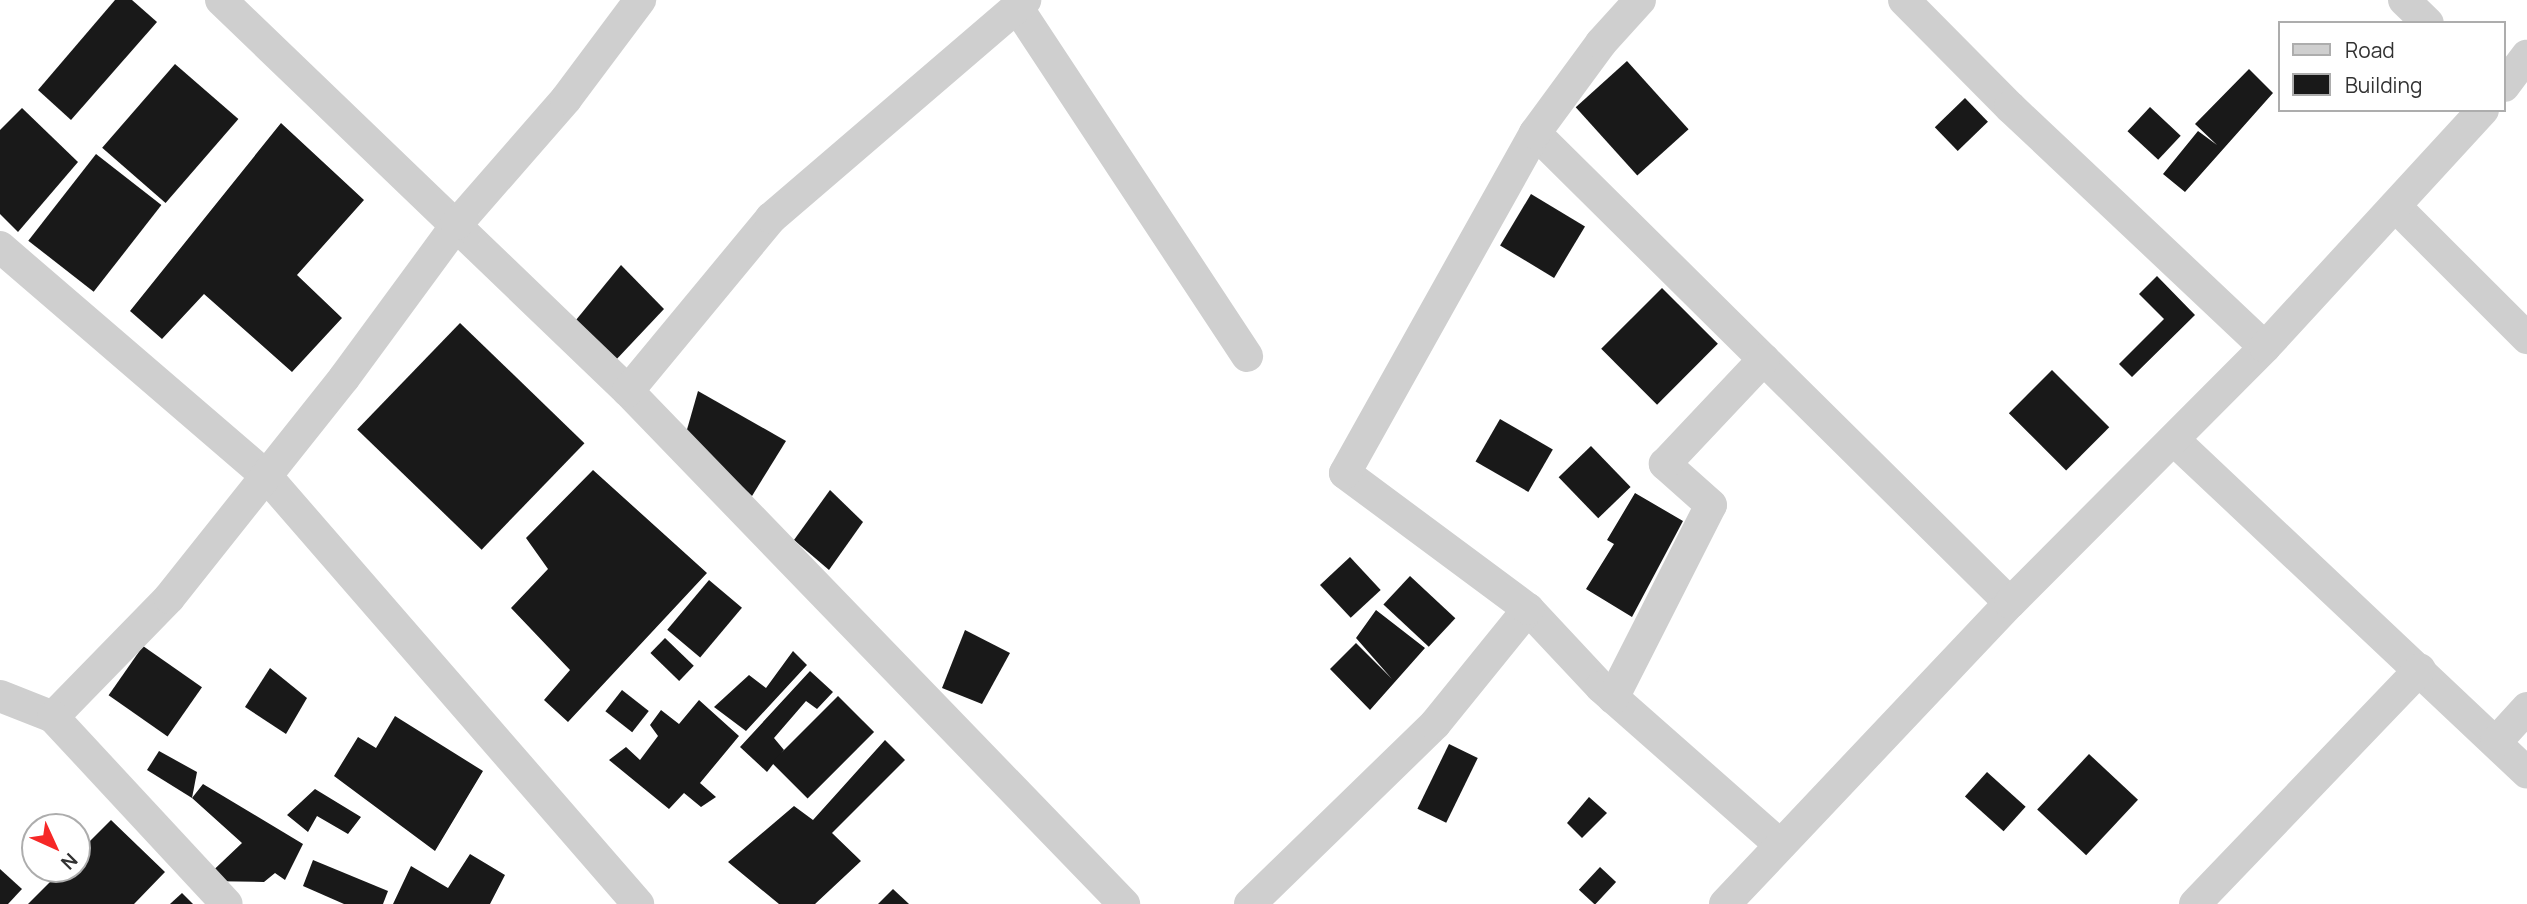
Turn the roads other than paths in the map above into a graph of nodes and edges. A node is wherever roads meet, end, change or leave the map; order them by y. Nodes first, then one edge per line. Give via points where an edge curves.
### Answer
1 (221, 0) edge
2 (640, 0) edge
3 (1640, 0) edge
4 (1904, 0) edge
5 (2404, 0) edge
6 (1021, 3) edge
7 (2426, 21) edge
8 (2527, 56) edge
9 (2506, 83) edge
10 (2481, 112) edge
11 (1535, 133) junction
12 (2395, 206) junction
13 (457, 224) junction
14 (0, 247) edge
15 (2527, 338) edge
16 (2265, 347) junction
17 (1247, 356) dead end
18 (1764, 359) junction
19 (628, 391) junction
20 (2174, 440) junction
21 (267, 477) junction
22 (2010, 603) junction
23 (1528, 609) junction
24 (2420, 669) junction
25 (0, 696) edge
26 (1613, 698) junction
27 (2527, 708) edge
28 (53, 717) junction
29 (2496, 742) junction
30 (2527, 773) edge
31 (1779, 844) junction
32 (227, 904) edge
33 (638, 904) edge
34 (1124, 904) edge
35 (1250, 904) edge
36 (1725, 904) edge
37 (2195, 904) edge

1 - 13 street
2 - 13 street via 566,99
3 - 11 street via 1601,43
4 - 16 street via 2010,107
5 - 7 street
6 - 17 street
6 - 19 street via 771,218
8 - 9 street
10 - 12 street
11 - 18 street
11 - 23 street via 1345,473
12 - 15 street
12 - 16 street
13 - 19 street
13 - 21 street
14 - 21 street
16 - 20 street
18 - 22 street
18 - 26 street via 1665,464 1712,505
19 - 34 street
20 - 22 street
20 - 24 street
21 - 28 street via 169,598
21 - 33 street
22 - 31 street
23 - 26 street
23 - 35 street via 1435,724
24 - 29 street
24 - 37 street
25 - 28 street
26 - 31 street
27 - 29 street
28 - 32 street
29 - 30 street
31 - 36 street

